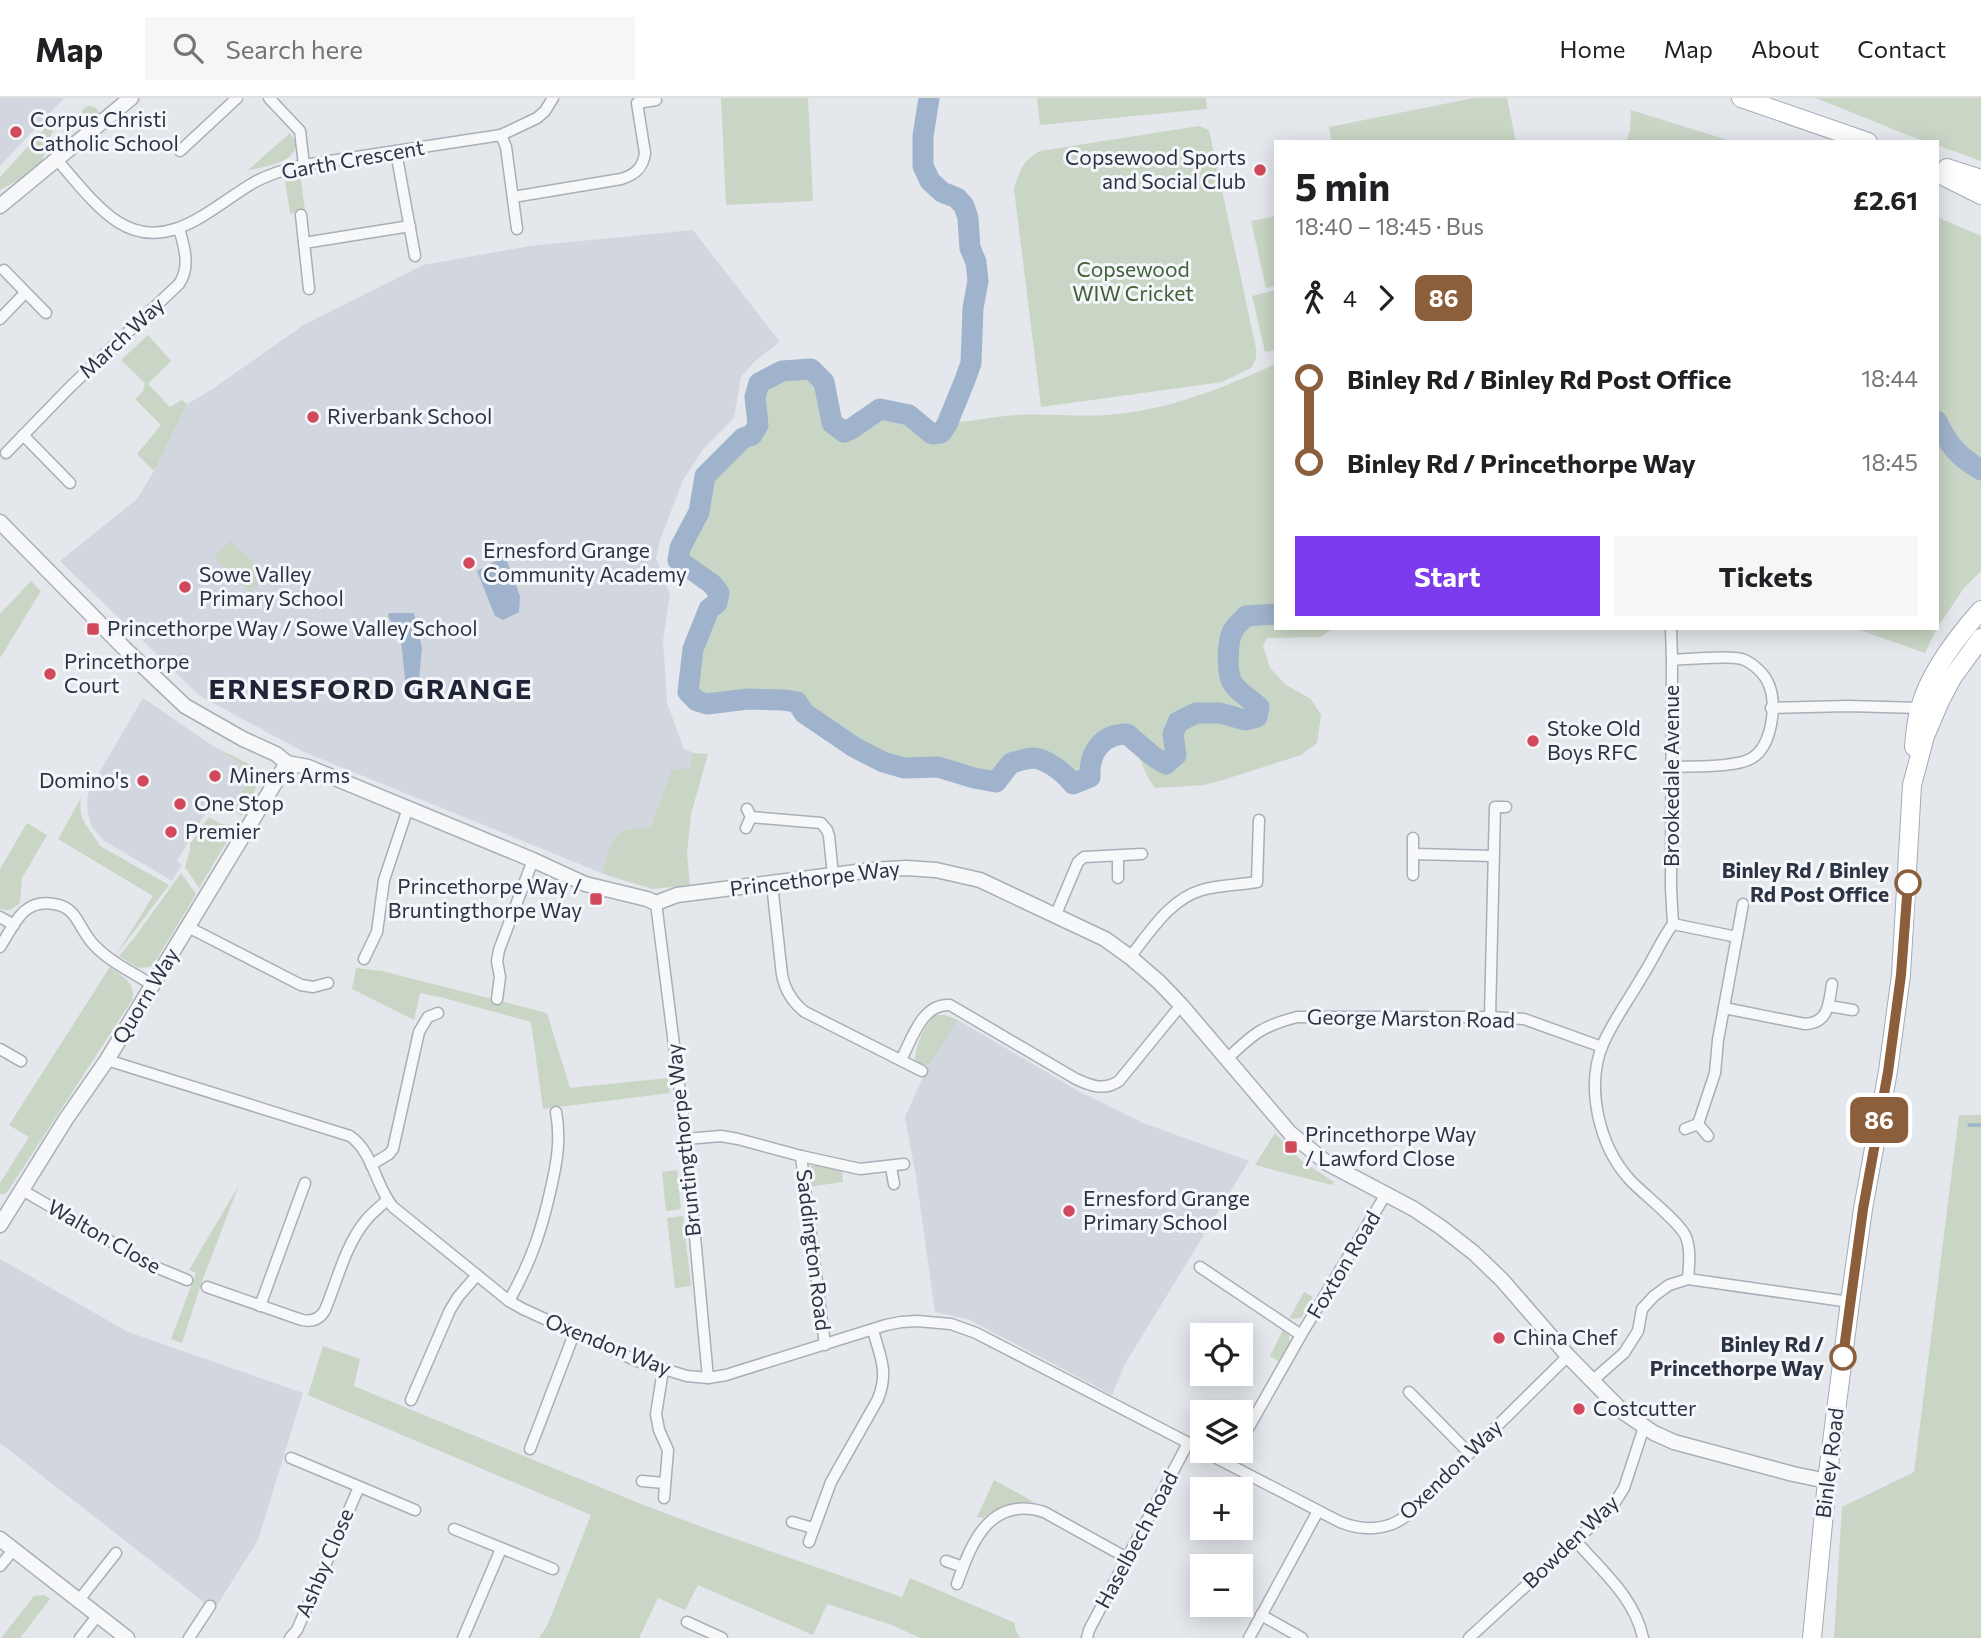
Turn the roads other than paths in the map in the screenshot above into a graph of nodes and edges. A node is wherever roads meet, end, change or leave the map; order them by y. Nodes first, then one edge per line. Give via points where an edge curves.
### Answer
1 (131, 98) edge
2 (237, 98) edge
3 (269, 98) edge
4 (553, 98) edge
5 (1741, 98) edge
6 (656, 100) dead end
7 (501, 135) junction
8 (1862, 140) edge
9 (180, 151) dead end
10 (396, 152) junction
11 (57, 160) junction
12 (304, 165) junction
13 (1939, 166) edge
14 (1939, 174) edge
15 (1981, 179) edge
16 (1981, 195) edge
17 (513, 197) junction
18 (0, 206) edge
19 (301, 215) dead end
20 (410, 226) junction
21 (175, 229) junction
22 (517, 229) dead end
23 (304, 243) junction
24 (415, 256) dead end
25 (4, 271) dead end
26 (309, 289) dead end
27 (25, 293) junction
28 (46, 313) dead end
29 (0, 319) edge
30 (23, 435) junction
31 (6, 453) dead end
32 (69, 483) dead end
33 (0, 522) edge
34 (1981, 610) edge
35 (1671, 630) edge
36 (1981, 638) edge
37 (1672, 660) junction
38 (1772, 708) junction
39 (1920, 708) junction
40 (1930, 725) junction
41 (287, 763) junction
42 (1672, 767) junction
43 (1912, 785) junction
44 (1506, 807) dead end
45 (408, 808) junction
46 (748, 818) dead end
47 (1259, 820) dead end
48 (1413, 838) dead end
49 (1142, 854) dead end
50 (1413, 854) junction
51 (1118, 856) junction
52 (1493, 856) junction
53 (533, 860) junction
54 (833, 875) junction
55 (1413, 875) dead end
56 (1118, 878) dead end
57 (772, 884) junction
58 (656, 903) junction
59 (1743, 904) dead end
60 (1056, 915) junction
61 (0, 917) edge
62 (1673, 924) junction
63 (14, 925) junction
64 (188, 927) junction
65 (1737, 937) junction
66 (0, 947) edge
67 (1130, 957) junction
68 (364, 959) dead end
69 (328, 983) dead end
70 (1832, 984) dead end
71 (153, 985) junction
72 (497, 999) dead end
73 (1181, 1005) junction
74 (1829, 1006) junction
75 (1724, 1008) junction
76 (1853, 1010) dead end
77 (439, 1013) dead end
78 (1490, 1017) junction
79 (1602, 1047) junction
80 (0, 1049) edge
81 (1228, 1058) junction
82 (107, 1060) junction
83 (901, 1060) junction
84 (21, 1061) dead end
85 (922, 1071) dead end
86 (556, 1112) dead end
87 (1698, 1124) junction
88 (1685, 1129) dead end
89 (1708, 1136) dead end
90 (686, 1139) junction
91 (801, 1156) junction
92 (904, 1164) dead end
93 (371, 1165) junction
94 (891, 1167) junction
95 (304, 1182) dead end
96 (894, 1184) dead end
97 (22, 1190) junction
98 (1386, 1194) junction
99 (387, 1200) junction
100 (0, 1225) edge
101 (1200, 1267) dead end
102 (477, 1275) junction
103 (1688, 1279) junction
104 (187, 1280) dead end
105 (207, 1287) dead end
106 (509, 1301) junction
107 (1850, 1302) junction
108 (260, 1306) junction
109 (873, 1330) junction
110 (575, 1334) junction
111 (1301, 1335) junction
112 (825, 1345) junction
113 (1569, 1356) junction
114 (663, 1370) junction
115 (708, 1378) junction
116 (1592, 1381) junction
117 (1409, 1392) dead end
118 (411, 1401) dead end
119 (1253, 1420) edge
120 (1644, 1427) junction
121 (1188, 1443) joint
122 (530, 1449) dead end
123 (1469, 1453) junction
124 (291, 1458) dead end
125 (1228, 1464) edge
126 (642, 1481) dead end
127 (1827, 1481) junction
128 (664, 1483) junction
129 (359, 1487) junction
130 (664, 1498) dead end
131 (415, 1510) dead end
132 (1318, 1511) junction
133 (792, 1522) dead end
134 (813, 1528) junction
135 (454, 1529) dead end
136 (0, 1539) edge
137 (1575, 1540) junction
138 (809, 1542) dead end
139 (14, 1549) junction
140 (501, 1549) junction
141 (116, 1553) dead end
142 (1127, 1558) junction
143 (946, 1561) dead end
144 (0, 1566) edge
145 (963, 1567) junction
146 (553, 1569) dead end
147 (957, 1584) dead end
148 (79, 1600) junction
149 (210, 1606) dead end
150 (98, 1615) junction
151 (1261, 1615) junction
152 (687, 1622) dead end
153 (80, 1638) edge
154 (127, 1638) edge
155 (189, 1638) edge
156 (290, 1638) edge
157 (464, 1638) edge
158 (722, 1638) edge
159 (1087, 1638) edge
160 (1249, 1638) edge
161 (1302, 1638) edge
162 (1469, 1638) edge
163 (1643, 1638) edge
164 (1812, 1638) edge

1 - 11 street
2 - 9 street
3 - 12 street via 301,133
4 - 7 street, Garth Crescent via 537,118
5 - 8 main road
6 - 17 street via 637,103 645,153 639,170 621,179
7 - 10 street, Garth Crescent
7 - 17 street
10 - 12 street, Garth Crescent
10 - 20 street
11 - 18 street
11 - 21 street, Garth Crescent via 118,222 150,233
12 - 21 street, Garth Crescent via 255,182
13 - 15 main road
14 - 16 main road
17 - 22 street
19 - 23 street
20 - 23 street
20 - 24 street
21 - 30 street, March Way via 180,232 186,261 179,284
23 - 26 street
25 - 27 street
27 - 28 street
27 - 29 street
30 - 31 street, March Way
30 - 32 street
33 - 41 street via 185,706
34 - 39 main road via 1946,655
35 - 37 street, Brookedale Avenue
36 - 40 main road, Binley Road via 1952,678
37 - 38 street via 1730,658 1752,664 1768,681
37 - 42 street, Brookedale Avenue
38 - 39 street
38 - 42 street via 1769,738 1754,757 1741,763
39 - 40 street
39 - 43 main road
40 - 43 main road, Binley Road
41 - 45 street via 308,767
41 - 64 street, Quorn Way
42 - 62 street, Brookedale Avenue
43 - 107 main road, Binley Road via 1901,975
44 - 52 street via 1495,807
45 - 53 street
45 - 68 street via 384,880 377,932
46 - 54 street via 821,823 827,830
47 - 67 street via 1257,882 1185,897
48 - 50 street
49 - 51 street
50 - 52 street
50 - 55 street
51 - 56 street
51 - 60 street via 1084,857 1078,862
52 - 78 street
53 - 58 street via 585,884
53 - 72 street via 499,950
54 - 57 street, Princethorpe Way
54 - 60 street, Princethorpe Way via 936,870 980,880
57 - 58 street, Princethorpe Way via 677,895
57 - 83 street via 782,975 790,997 805,1012
58 - 90 street, Bruntingthorpe Way
59 - 65 street
60 - 67 street, Princethorpe Way
61 - 63 street
62 - 65 street
62 - 79 street
63 - 66 street
63 - 71 street via 32,905 61,906 75,916 102,953
64 - 69 street via 300,985
64 - 71 street, Quorn Way
65 - 75 street
67 - 73 street, Princethorpe Way
70 - 74 street
71 - 82 street, Quorn Way
73 - 81 street, Princethorpe Way
73 - 83 street via 1119,1081 1105,1088 1076,1079 950,1005 927,1012
74 - 75 street via 1817,1022 1805,1024
74 - 76 street
75 - 87 street via 1714,1073
77 - 93 street via 428,1017 419,1032 393,1149
78 - 79 street, George Marston Road via 1524,1019
78 - 81 street, George Marston Road via 1297,1017 1261,1030
79 - 103 street via 1595,1075 1604,1139 1628,1178 1685,1234
80 - 84 street
81 - 98 street, Princethorpe Way via 1308,1149
82 - 93 street, Oxendon Way via 343,1133 360,1145
82 - 97 street, Quorn Way
83 - 85 street
86 - 106 street via 559,1147 543,1221
87 - 88 street
87 - 89 street
90 - 91 street via 721,1136
90 - 115 street, Bruntingthorpe Way
91 - 94 street via 860,1169
91 - 112 street, Saddington Road
92 - 94 street
93 - 99 street, Oxendon Way
94 - 96 street
95 - 108 street
97 - 100 street, Quorn Way
97 - 104 street, Walton Close via 153,1266
98 - 111 street, Foxton Road
98 - 113 street, Princethorpe Way via 1429,1219 1485,1262
99 - 102 street, Oxendon Way
99 - 108 street via 354,1240 321,1315 305,1321
101 - 111 street, Foxton Road
102 - 106 street, Oxendon Way
102 - 118 street via 450,1310
103 - 107 street
103 - 116 street via 1654,1296 1643,1309 1638,1331 1624,1353
105 - 108 street
106 - 110 street, Oxendon Way
107 - 127 main road, Binley Road
109 - 112 street, Oxendon Way
109 - 121 street, Oxendon Way via 917,1321 966,1328
109 - 134 street via 884,1369 882,1388 831,1482
110 - 114 street, Oxendon Way
110 - 122 street
111 - 119 street, Foxton Road
112 - 115 street, Oxendon Way
113 - 116 street, Princethorpe Way
113 - 123 street, Oxendon Way
114 - 115 street, Oxendon Way
114 - 128 street via 656,1414 667,1446
116 - 120 street, Princethorpe Way
117 - 123 street
120 - 127 street, Princethorpe Way via 1684,1445
120 - 137 street, Bowden Way via 1619,1496
121 - 142 street, Haselbech Road
123 - 132 street, Oxendon Way via 1394,1524 1354,1527
124 - 129 street, Ashby Close
125 - 132 street, Oxendon Way
126 - 128 street
127 - 164 main road, Binley Road
128 - 130 street
129 - 131 street, Ashby Close
129 - 156 street, Ashby Close
132 - 151 street
133 - 134 street
134 - 138 street
135 - 140 street
136 - 139 street
137 - 162 street, Bowden Way
137 - 163 street via 1626,1597
139 - 144 street
139 - 148 street
140 - 146 street
140 - 157 street
141 - 148 street
142 - 145 street via 1047,1513 1023,1509 1002,1513 984,1526
142 - 159 street, Haselbech Road
143 - 145 street
145 - 147 street
148 - 150 street
149 - 155 street
150 - 153 street
150 - 154 street
151 - 160 street
151 - 161 street
152 - 158 street

